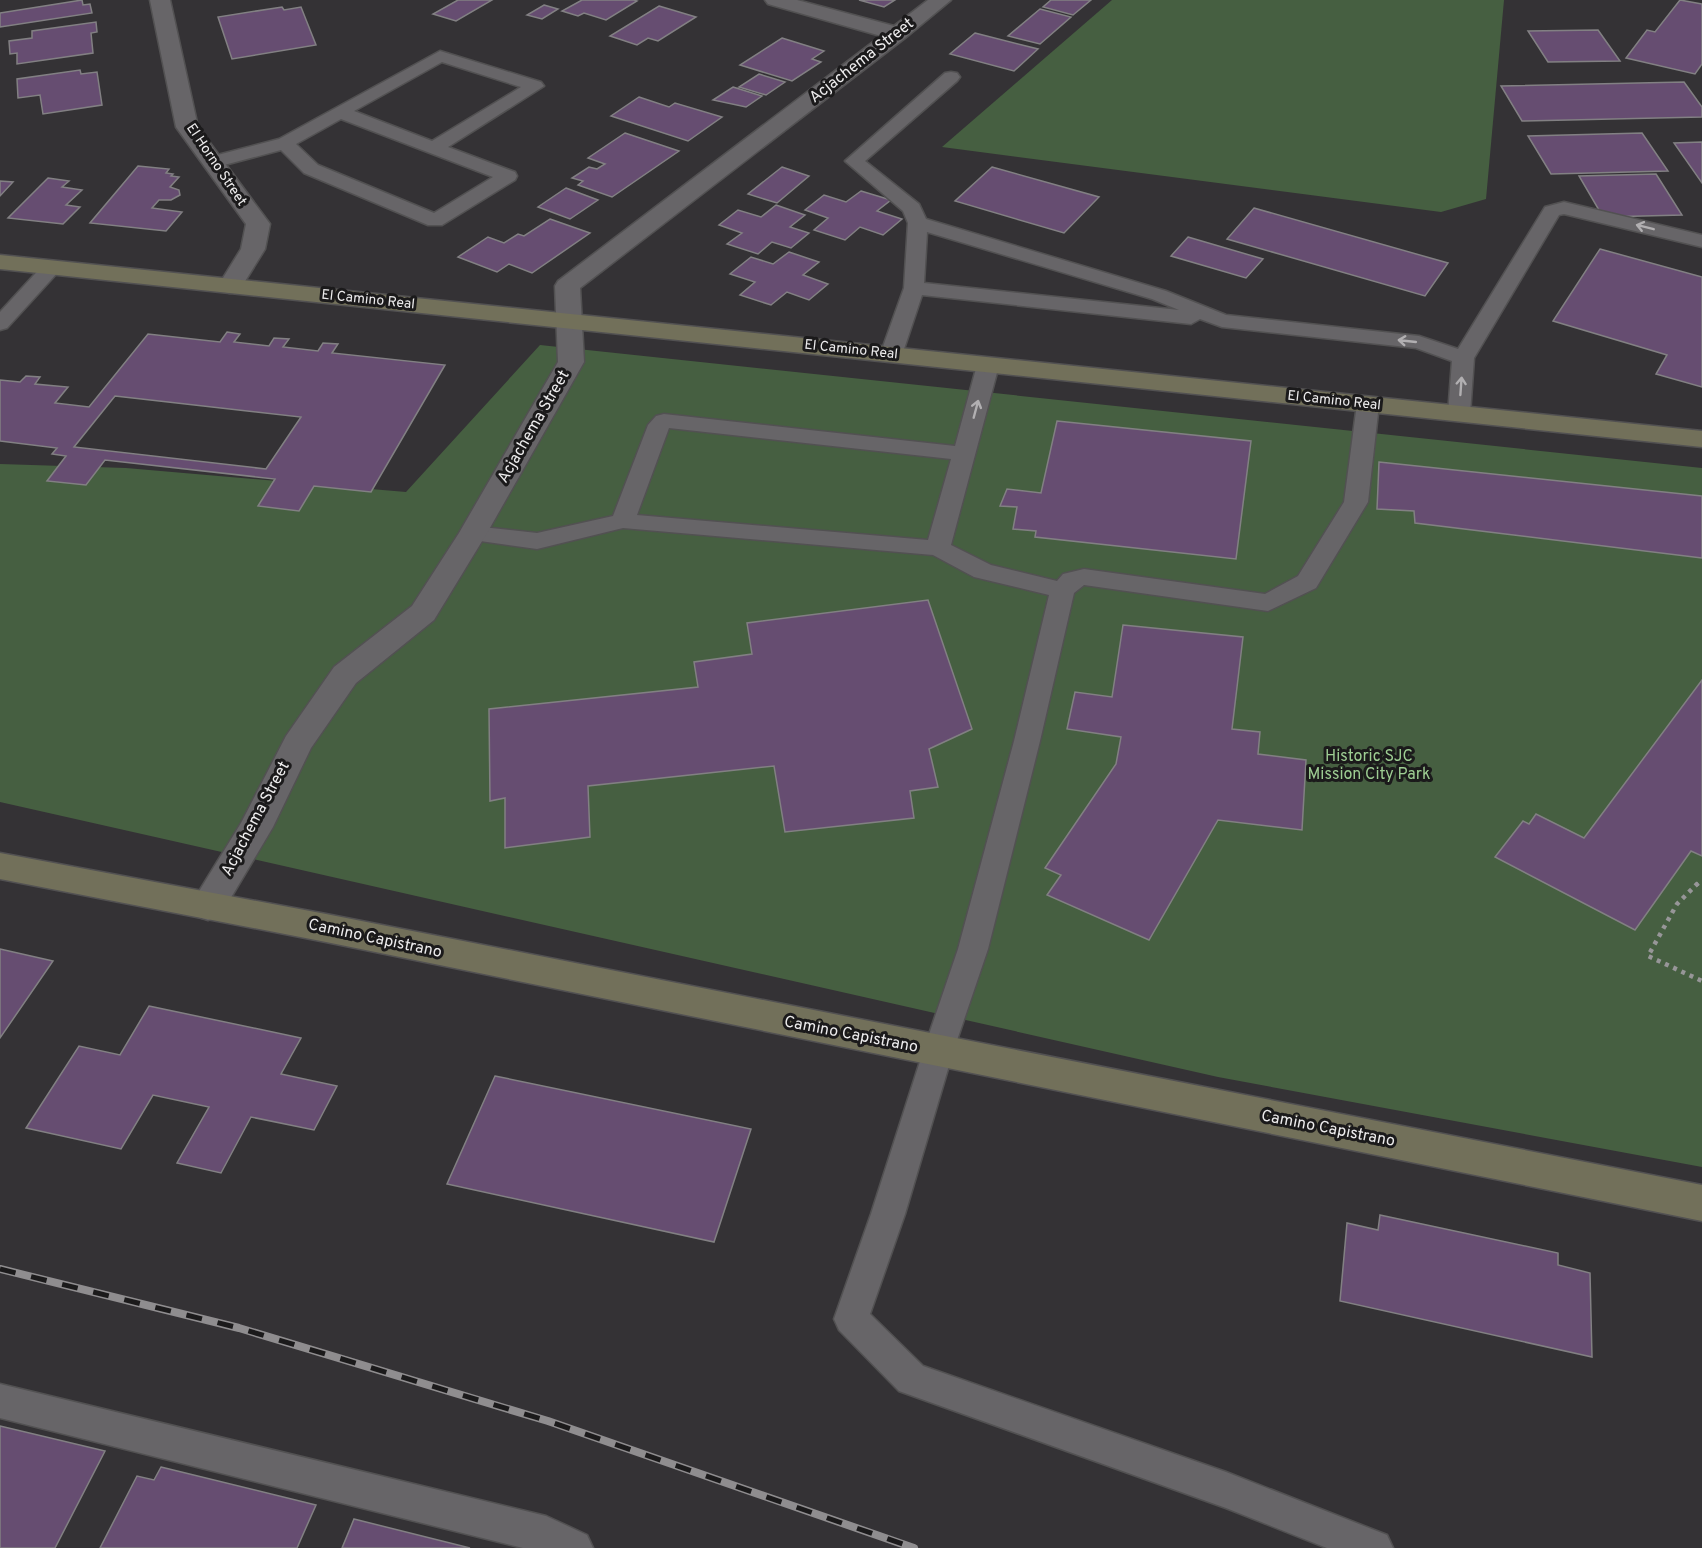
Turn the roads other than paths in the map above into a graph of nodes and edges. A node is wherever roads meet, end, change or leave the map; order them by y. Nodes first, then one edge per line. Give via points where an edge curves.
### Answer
1 (160, 0) edge
2 (775, 0) edge
3 (941, 0) edge
4 (898, 34) junction
5 (951, 77) dead end
6 (339, 112) junction
7 (285, 143) junction
8 (434, 148) junction
9 (213, 162) junction
10 (918, 223) junction
11 (1702, 241) edge
12 (0, 261) edge
13 (52, 267) junction
14 (230, 286) junction
15 (914, 288) junction
16 (569, 321) junction
17 (1222, 321) junction
18 (0, 324) edge
19 (891, 355) junction
20 (1463, 358) junction
21 (988, 365) junction
22 (1368, 404) junction
23 (1459, 414) junction
24 (1702, 439) edge
25 (964, 454) junction
26 (623, 521) junction
27 (473, 533) junction
28 (938, 548) junction
29 (1062, 590) junction
30 (0, 866) edge
31 (208, 906) junction
32 (938, 1052) junction
33 (1702, 1203) edge
34 (0, 1401) edge
35 (574, 1548) edge
36 (1374, 1548) edge

1 - 9 street, El Horno Street via 187,127
2 - 4 street
3 - 4 street, Acjachema Street
4 - 16 street, Acjachema Street via 567,286
5 - 10 lane via 854,161 912,208
6 - 7 lane
6 - 8 lane
6 - 8 lane via 440,56 535,86
7 - 8 lane via 311,169 435,221 508,176
7 - 9 lane
9 - 14 street, El Horno Street via 258,224 259,235
10 - 15 lane
10 - 17 lane via 1159,295
11 -> 20 lane via 1564,208 1552,211
12 - 13 street, El Camino Real
13 - 14 street, El Camino Real
13 - 18 lane
14 - 16 street, El Camino Real
15 - 17 lane
15 - 19 lane
16 - 19 street, El Camino Real
16 - 27 street, Acjachema Street via 571,362
20 -> 17 lane via 1419,342
19 - 21 street, El Camino Real
23 -> 20 lane
21 - 22 street, El Camino Real
25 -> 21 lane
22 - 23 street, El Camino Real
22 - 29 lane via 1356,502 1307,582 1268,603 1084,577 1072,580
23 - 24 street, El Camino Real
25 - 26 lane via 664,421 659,425
25 - 28 lane
26 - 27 lane via 537,542
26 - 28 lane
27 - 31 street, Acjachema Street via 423,613 345,675 297,744 256,827
28 - 29 lane via 983,571
29 - 32 lane via 973,949
30 - 31 street, Camino Capistrano
31 - 32 street, Camino Capistrano
32 - 33 street, Camino Capistrano
32 - 36 lane via 851,1319 910,1379 1215,1486
34 - 35 lane via 534,1533

